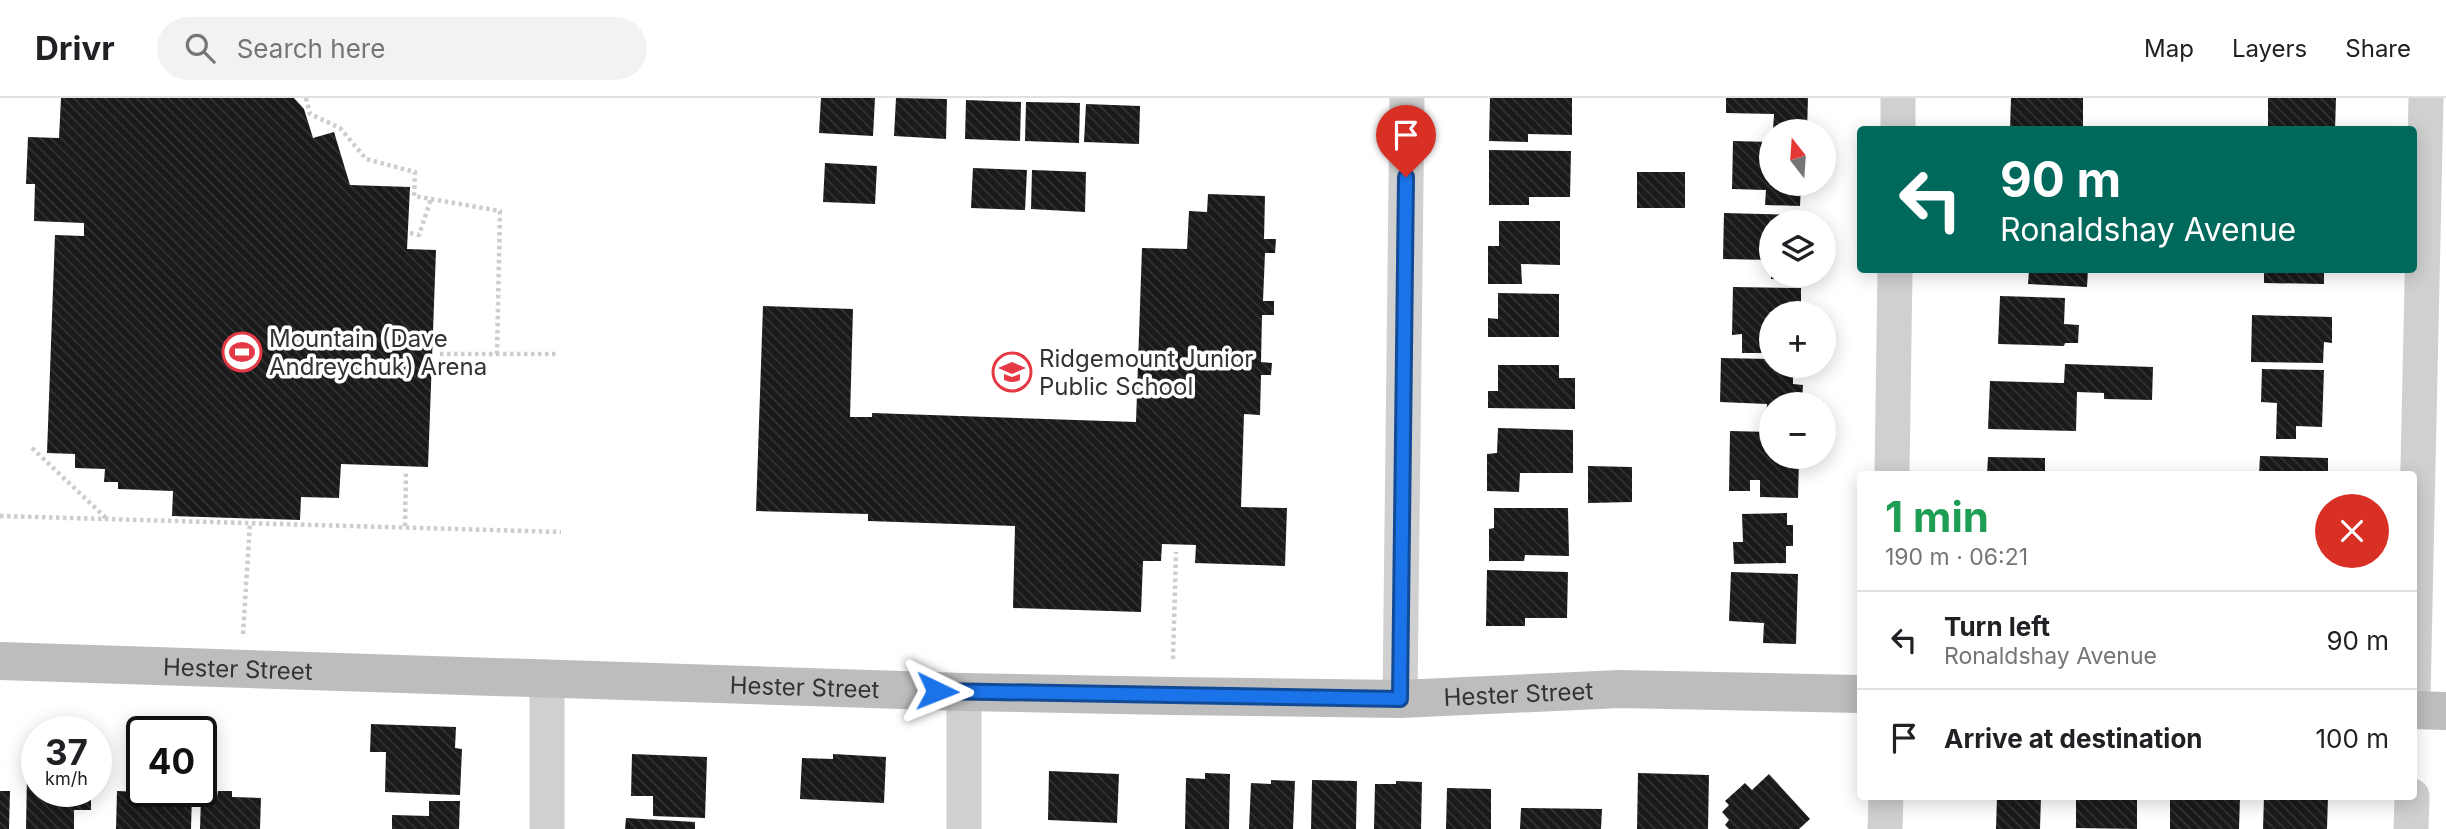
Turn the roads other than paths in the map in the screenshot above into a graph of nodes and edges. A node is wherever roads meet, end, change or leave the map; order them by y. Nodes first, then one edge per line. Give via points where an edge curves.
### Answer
1 (1407, 98) edge
2 (1898, 98) edge
3 (2426, 98) edge
4 (1898, 126) edge
5 (1895, 273) edge
6 (1892, 471) edge
7 (2417, 513) edge
8 (0, 661) edge
9 (547, 677) junction
10 (964, 692) junction
11 (1857, 694) edge
12 (1400, 699) junction
13 (2417, 710) edge
14 (2446, 711) edge
15 (1886, 800) edge
16 (2412, 800) edge
17 (547, 829) edge
18 (964, 829) edge
19 (1885, 829) edge
20 (2411, 829) edge

1 - 12 street
2 - 4 street
3 - 7 street
5 - 6 street
8 - 9 street, Hester Street
9 - 10 street, Hester Street
9 - 17 street
10 - 12 street, Hester Street
10 - 18 street
11 - 12 street, Hester Street via 1620,689
13 - 14 street
15 - 19 street
16 - 20 street

